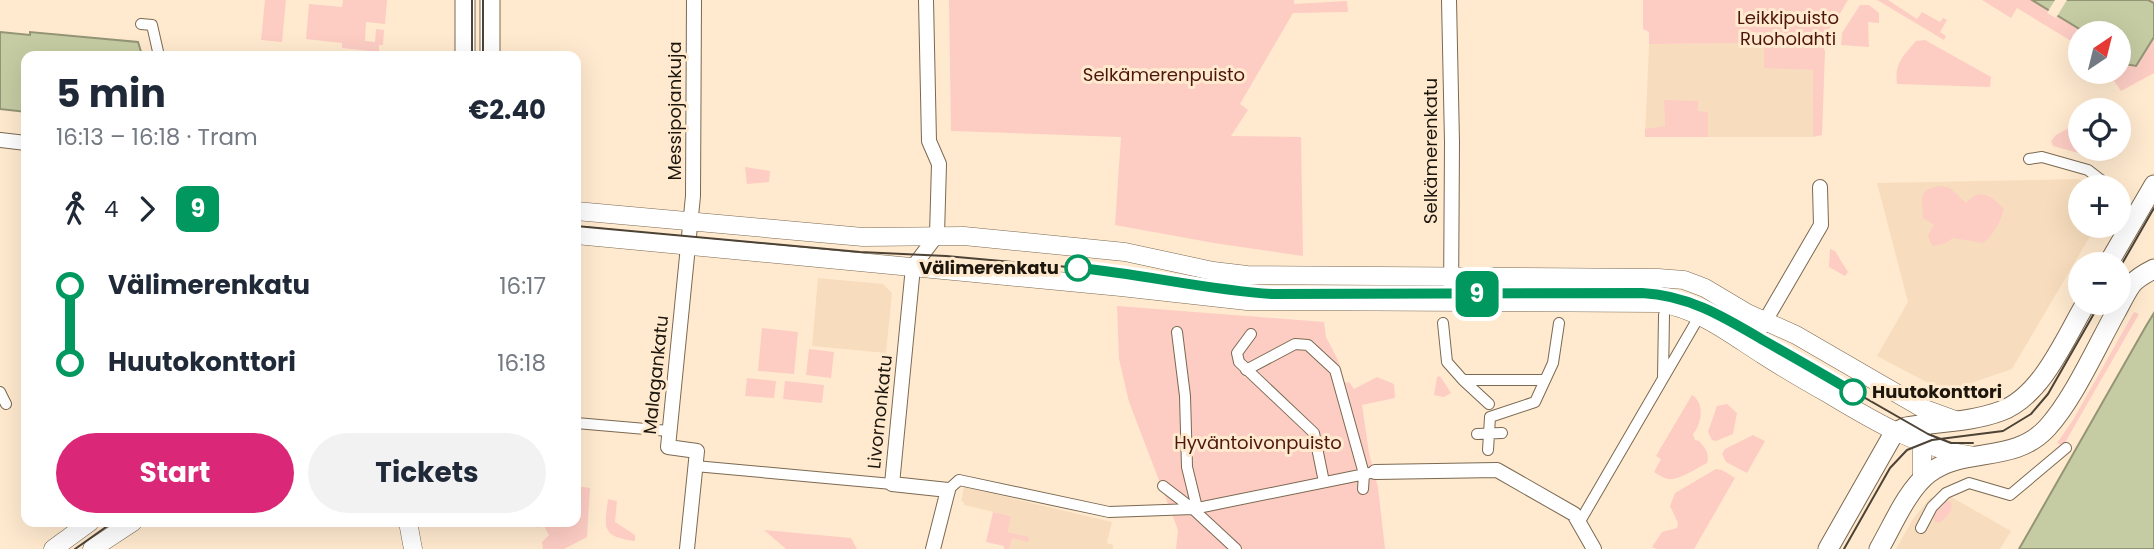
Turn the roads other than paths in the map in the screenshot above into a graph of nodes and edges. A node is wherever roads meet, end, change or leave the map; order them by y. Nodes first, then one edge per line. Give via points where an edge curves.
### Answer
1 (464, 0) edge
2 (490, 0) edge
3 (694, 0) edge
4 (926, 0) edge
5 (1449, 0) edge
6 (153, 11) dead end
7 (157, 51) edge
8 (465, 51) edge
9 (490, 51) edge
10 (0, 140) edge
11 (21, 142) edge
12 (2029, 159) dead end
13 (2094, 175) edge
14 (2154, 185) edge
15 (1820, 187) dead end
16 (581, 211) edge
17 (691, 221) junction
18 (581, 235) edge
19 (937, 235) junction
20 (688, 245) junction
21 (2115, 252) edge
22 (913, 267) junction
23 (2154, 269) edge
24 (1451, 278) junction
25 (1451, 302) junction
26 (1664, 315) dead end
27 (1700, 315) junction
28 (2079, 315) edge
29 (1765, 321) junction
30 (1443, 323) dead end
31 (1559, 323) dead end
32 (1177, 332) dead end
33 (1251, 334) dead end
34 (1750, 346) junction
35 (1518, 367) dead end
36 (1246, 370) junction
37 (1463, 380) junction
38 (1520, 380) junction
39 (1545, 380) junction
40 (1663, 381) junction
41 (0, 392) edge
42 (1899, 395) junction
43 (6, 404) dead end
44 (1489, 404) dead end
45 (1955, 420) junction
46 (581, 423) edge
47 (670, 431) junction
48 (1483, 433) junction
49 (1502, 433) dead end
50 (1894, 433) junction
51 (1921, 434) junction
52 (2066, 448) dead end
53 (1488, 450) dead end
54 (1974, 456) junction
55 (695, 466) junction
56 (1370, 473) junction
57 (1922, 479) junction
58 (1324, 482) junction
59 (892, 484) junction
60 (1163, 486) dead end
61 (1363, 489) dead end
62 (948, 490) junction
63 (1195, 508) junction
64 (1579, 523) junction
65 (83, 527) edge
66 (125, 527) edge
67 (409, 527) edge
68 (1921, 528) dead end
69 (53, 549) edge
70 (92, 549) edge
71 (413, 549) edge
72 (687, 549) edge
73 (933, 549) edge
74 (1236, 549) edge
75 (1594, 549) edge
76 (1828, 549) edge
77 (1879, 549) edge

1 - 8 main road
2 - 9 main road
3 - 17 street, Messipojankuja
4 - 19 street via 929,141 939,164
5 - 24 street, Selkämerenkatu
6 - 7 street via 146,24
10 - 11 street
12 - 13 street via 2042,157
14 - 21 main road
15 - 29 street via 1821,225
16 - 17 street
17 - 19 street via 881,239
17 - 20 street, Malagankatu
18 - 20 street
19 - 22 street
19 - 24 street via 1125,252 1247,275
20 - 22 street
20 - 47 street, Malagankatu
22 - 25 street via 1221,299
22 - 59 street, Livornonkatu
23 - 54 main road via 2133,283 2047,428 2018,448
24 - 25 street, Selkämerenkatu
24 - 29 street via 1672,278 1705,288
25 - 27 street via 1646,302 1674,305
26 - 40 street
27 - 34 street
27 - 40 street
28 - 45 main road via 2027,396 2002,411
29 - 34 street
29 - 42 street
30 - 37 street via 1444,361
31 - 39 street via 1553,363
32 - 63 street via 1187,467
33 - 36 street via 1237,353
34 - 50 street
35 - 38 street
36 - 56 street via 1295,344 1308,345 1335,370
36 - 58 street via 1314,433
37 - 38 street
37 - 44 street
38 - 39 street
39 - 48 street via 1542,400 1490,417
40 - 64 street
41 - 43 street
42 - 45 street
42 - 51 street
45 - 51 main road
46 - 47 street
47 - 55 street, Malagankatu via 668,447 697,451
48 - 49 street
48 - 53 street
50 - 51 main road via 1906,427
50 - 76 main road
51 - 54 street
51 - 57 street
52 - 68 street via 2010,495 1969,483 1946,493
54 - 57 main road via 1939,467
55 - 59 street
55 - 72 street
56 - 58 street
56 - 61 street
56 - 64 street via 1497,470 1574,514
57 - 77 main road
58 - 63 street
59 - 62 street, Livornonkatu
60 - 63 street
62 - 63 street via 959,480 1109,512
62 - 73 street
63 - 74 street
64 - 75 street
65 - 69 street
66 - 70 street
67 - 71 street

